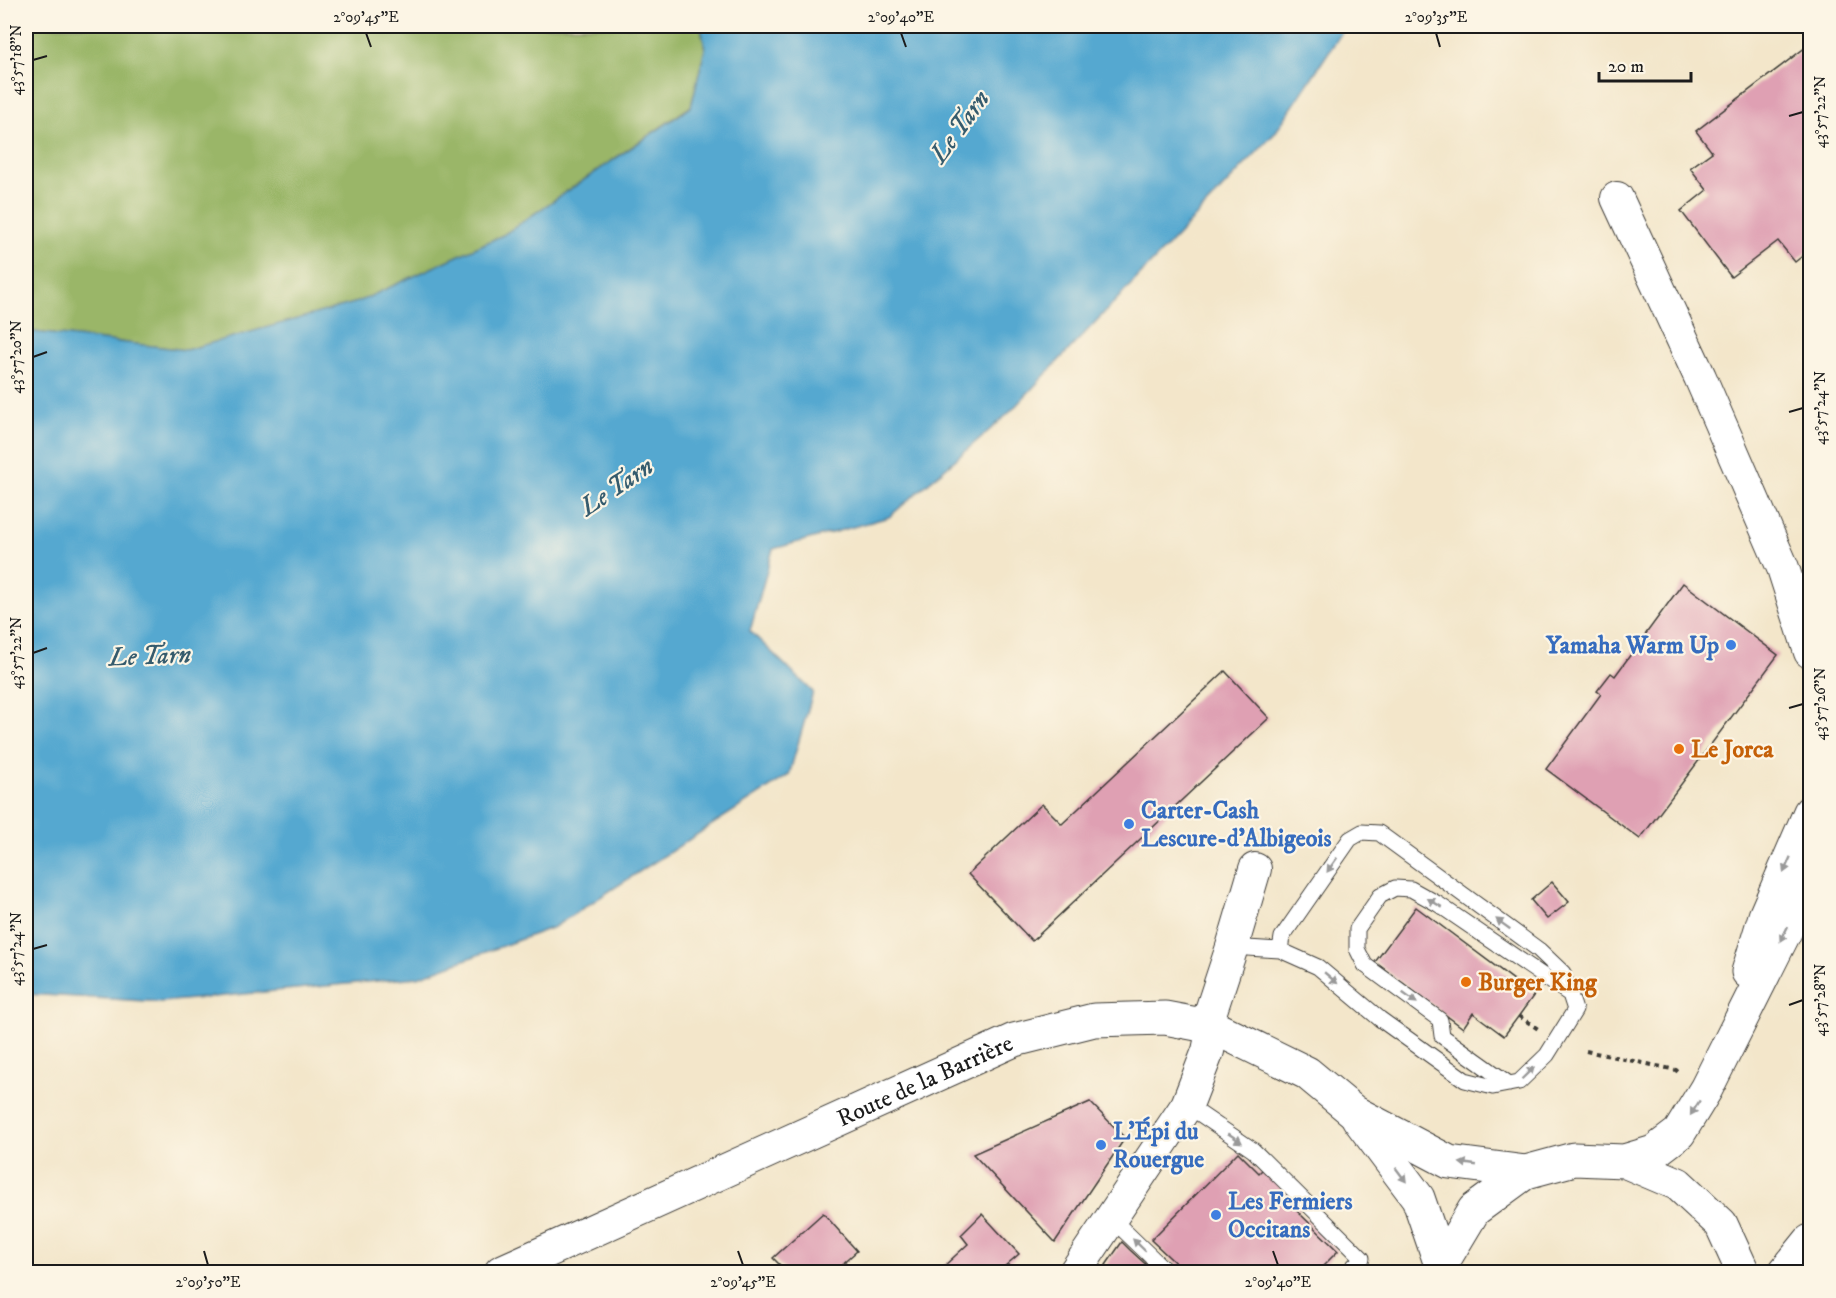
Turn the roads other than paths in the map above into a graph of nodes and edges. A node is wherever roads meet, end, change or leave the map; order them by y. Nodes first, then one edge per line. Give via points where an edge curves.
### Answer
1 (1617, 198) dead end
2 (1783, 568) junction
3 (1810, 587) edge
4 (1810, 652) edge
5 (1810, 812) edge
6 (1255, 869) dead end
7 (1810, 882) edge
8 (1232, 946) junction
9 (1280, 950) junction
10 (1571, 995) junction
11 (1210, 1026) junction
12 (1723, 1054) junction
13 (1509, 1084) junction
14 (1186, 1105) junction
15 (1354, 1112) junction
16 (1624, 1161) junction
17 (1526, 1172) junction
18 (1111, 1218) junction
19 (1810, 1240) edge
20 (1440, 1269) edge
21 (501, 1272) edge
22 (1075, 1272) edge
23 (1167, 1272) edge
24 (1348, 1272) edge
25 (1743, 1272) edge
26 (1785, 1272) edge

1 - 2 street
2 - 3 street via 1799,584
2 - 4 street
5 -> 12 street via 1765,916
6 - 8 street
7 -> 12 street
8 - 9 lane
8 - 11 street
10 -> 9 lane via 1563,973 1539,950 1379,833 1362,832 1350,839 1282,937
9 -> 13 lane via 1318,967 1380,1019 1465,1080 1493,1087
13 -> 10 lane via 1520,1082 1547,1055 1575,1010
10 -> 13 lane via 1411,889 1395,888 1380,896 1357,929 1357,949 1365,965 1440,1020 1442,1036
11 - 14 street via 1208,1051
11 - 15 street, Route de la Barrière via 1307,1073
11 - 21 street, Route de la Barrière via 1165,1018 1094,1020 1014,1040
12 -> 16 street via 1679,1133 1654,1152
14 - 18 street
14 -> 24 lane via 1253,1150 1362,1258
17 -> 15 street, Route de la Barrière via 1449,1162
15 -> 20 street, Route de la Barrière via 1418,1198
16 - 17 street via 1574,1159
16 - 25 street via 1678,1184 1721,1224
17 - 20 street via 1474,1210
18 - 22 street
23 -> 18 lane
19 - 26 street

